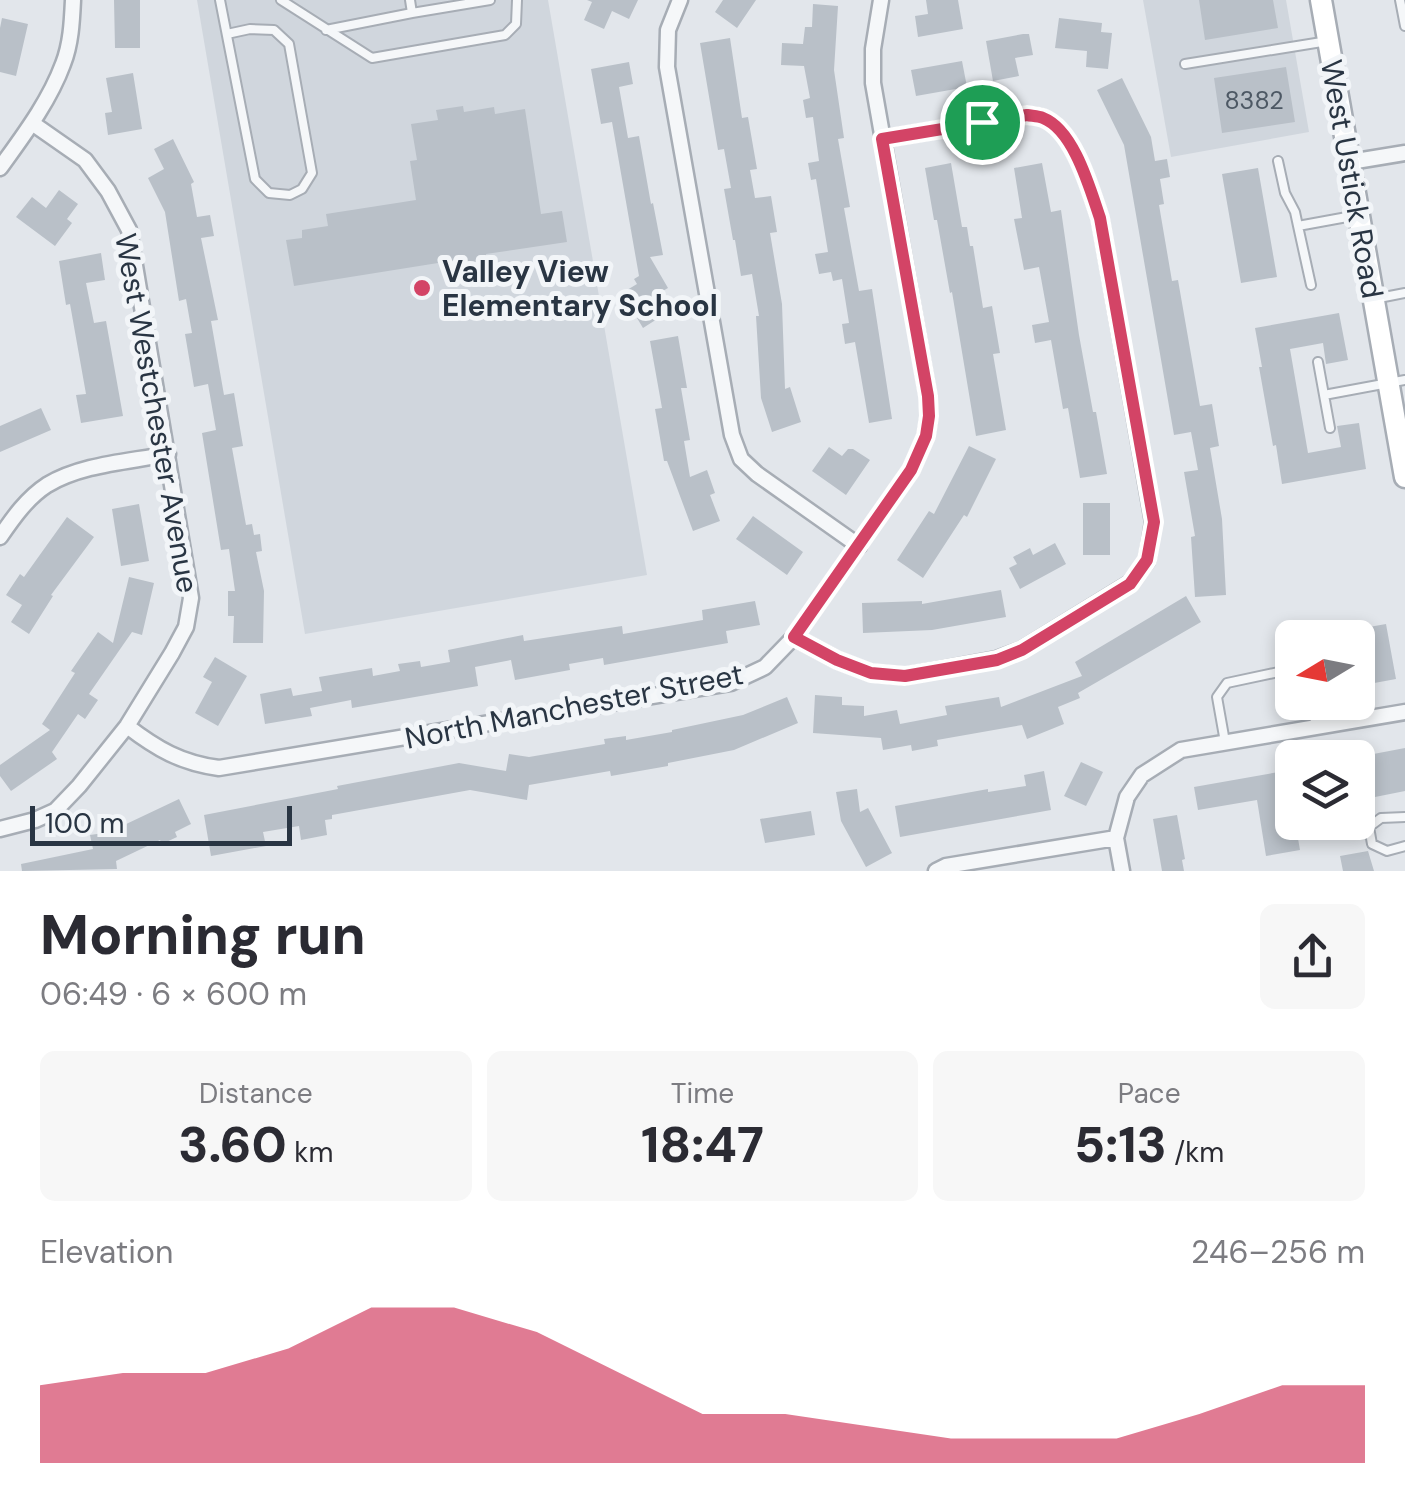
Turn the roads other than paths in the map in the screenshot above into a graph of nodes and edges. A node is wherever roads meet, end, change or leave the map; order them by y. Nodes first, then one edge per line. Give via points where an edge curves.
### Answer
1 (73, 0) edge
2 (220, 0) edge
3 (281, 0) edge
4 (410, 0) edge
5 (490, 0) edge
6 (517, 0) edge
7 (680, 0) edge
8 (881, 0) edge
9 (1320, 0) edge
10 (1400, 0) edge
11 (412, 13) junction
12 (1405, 26) edge
13 (326, 30) junction
14 (227, 34) junction
15 (1328, 41) junction
16 (1185, 64) dead end
17 (32, 123) junction
18 (882, 139) junction
19 (1405, 153) edge
20 (1278, 161) dead end
21 (1350, 162) junction
22 (0, 168) edge
23 (1358, 215) junction
24 (1298, 226) junction
25 (1311, 285) dead end
26 (1405, 294) edge
27 (1374, 299) junction
28 (1318, 362) dead end
29 (1396, 382) edge
30 (1324, 395) junction
31 (1330, 428) dead end
32 (168, 454) junction
33 (1404, 466) edge
34 (0, 537) edge
35 (858, 546) junction
36 (794, 637) junction
37 (1275, 673) edge
38 (1405, 712) edge
39 (1315, 720) edge
40 (127, 726) junction
41 (1316, 726) junction
42 (1224, 742) junction
43 (1405, 817) edge
44 (0, 828) edge
45 (1116, 838) junction
46 (1405, 846) edge
47 (936, 871) edge
48 (1122, 871) edge

1 - 17 street via 64,63
2 - 14 lane
3 - 13 lane
4 - 11 lane
5 - 11 lane
6 - 13 lane via 516,24 506,35 372,58
7 - 35 street via 668,30 667,67 732,436 756,474
8 - 18 street, North Manchester Street via 872,66
9 - 15 main road, West Ustick Road
10 - 12 lane
11 - 13 lane
14 - 14 lane via 255,179 270,193 290,196 312,173 289,44 274,30
15 - 16 lane
15 - 21 main road, West Ustick Road
17 - 22 street
17 - 32 street, West Westchester Avenue via 85,160 128,230
18 - 35 street, North Manchester Street via 929,416 911,470
18 - 36 street via 1027,115 1061,130 1100,218 1154,522 1147,560 1130,584 997,660 905,676 871,673
19 - 21 street
20 - 24 lane
21 - 23 main road, West Ustick Road
23 - 24 lane
23 - 27 main road, West Ustick Road
24 - 25 lane
26 - 27 lane
27 - 29 main road, West Ustick Road
28 - 30 lane
29 - 30 lane
29 - 33 main road, West Ustick Road
30 - 31 lane
32 - 34 street via 74,472 45,486
32 - 40 street, West Westchester Avenue via 192,598 186,627
35 - 36 street, North Manchester Street
36 - 40 street, North Manchester Street via 765,668 731,682 242,766 194,765
37 - 42 lane via 1228,683 1216,697
38 - 41 street
39 - 41 lane
40 - 44 street via 55,811
41 - 42 street
42 - 45 street via 1181,750 1142,775 1127,797
43 - 46 lane via 1381,818 1369,827 1372,844 1387,851
45 - 47 street
45 - 48 street

